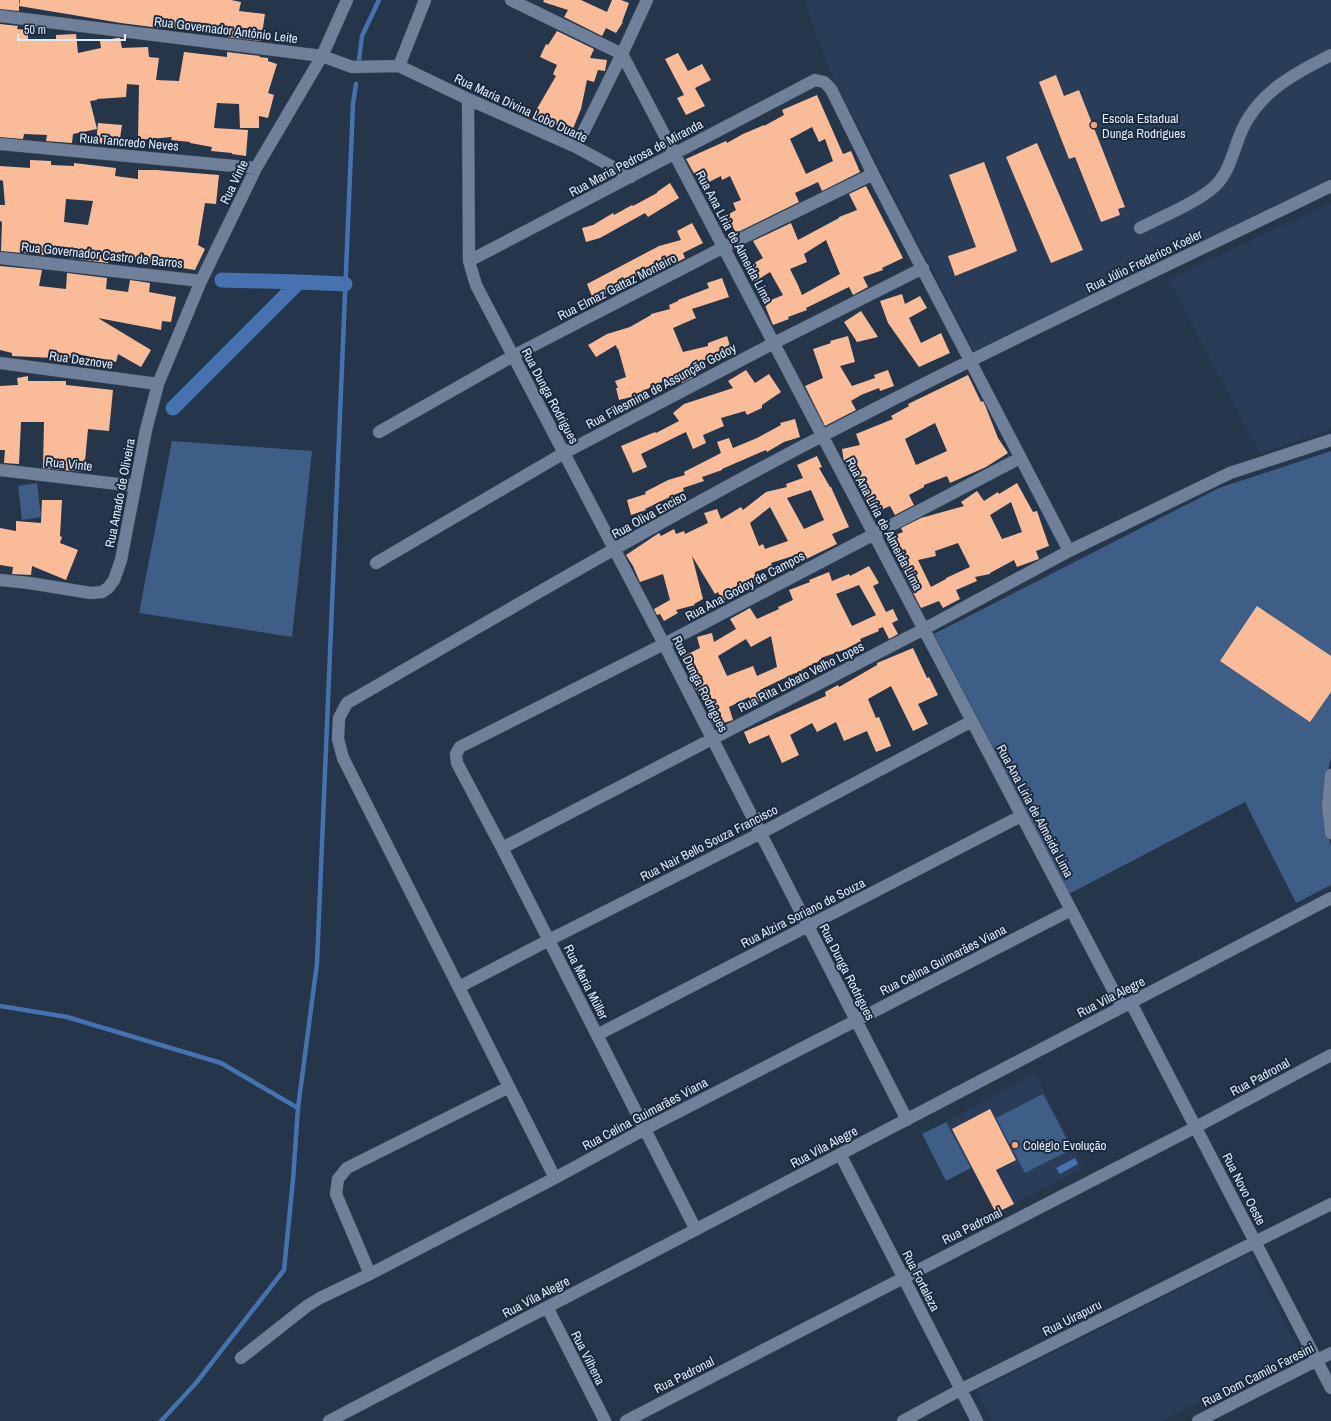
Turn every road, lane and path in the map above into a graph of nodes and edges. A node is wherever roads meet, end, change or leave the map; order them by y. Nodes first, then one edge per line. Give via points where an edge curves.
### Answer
1 (347, 0) edge
2 (425, 0) edge
3 (511, 0) edge
4 (647, 0) edge
5 (0, 16) edge
6 (622, 54) junction
7 (1331, 55) edge
8 (322, 56) junction
9 (399, 66) junction
10 (468, 99) junction
11 (0, 144) edge
12 (576, 147) junction
13 (675, 154) junction
14 (256, 168) junction
15 (873, 174) junction
16 (631, 177) junction
17 (1331, 186) edge
18 (1140, 228) dead end
19 (724, 247) junction
20 (0, 258) edge
21 (469, 261) junction
22 (923, 268) junction
23 (202, 281) junction
24 (774, 343) junction
25 (513, 356) junction
26 (970, 360) junction
27 (0, 363) edge
28 (158, 384) junction
29 (379, 432) dead end
30 (822, 436) junction
31 (1331, 440) edge
32 (564, 453) junction
33 (1020, 458) junction
34 (0, 470) edge
35 (135, 486) junction
36 (874, 533) junction
37 (615, 549) junction
38 (1069, 551) junction
39 (376, 563) dead end
40 (0, 580) edge
41 (924, 629) junction
42 (664, 644) junction
43 (972, 721) junction
44 (712, 738) junction
45 (460, 747) joint
46 (1331, 776) edge
47 (1021, 816) junction
48 (761, 833) junction
49 (1331, 833) edge
50 (502, 848) junction
51 (1331, 898) edge
52 (1071, 910) junction
53 (808, 926) junction
54 (549, 940) junction
55 (459, 987) junction
56 (1126, 1005) junction
57 (856, 1021) junction
58 (597, 1035) junction
59 (1331, 1056) edge
60 (509, 1087) junction
61 (907, 1120) junction
62 (1196, 1127) junction
63 (645, 1129) junction
64 (840, 1154) junction
65 (555, 1178) junction
66 (1331, 1204) edge
67 (696, 1230) junction
68 (1255, 1242) junction
69 (370, 1274) junction
70 (903, 1278) junction
71 (547, 1307) junction
72 (1331, 1353) edge
73 (241, 1358) dead end
74 (1317, 1361) junction
75 (1331, 1388) edge
76 (960, 1390) junction
77 (329, 1421) edge
78 (605, 1421) edge
79 (626, 1421) edge
80 (903, 1421) edge
81 (976, 1421) edge
82 (1198, 1421) edge

1 - 8 street, Rua Vinte
2 - 9 street
3 - 6 street
4 - 6 street
5 - 8 street, Rua Governador Antônio Leite
6 - 12 street
6 - 13 street, Rua Ana Líria de Almeida Lima
7 - 18 street via 1301,70 1274,88 1255,108 1242,129 1227,168 1217,184 1199,198
8 - 9 street, Rua Governador Antônio Leite via 352,67
8 - 14 street, Rua Vinte
9 - 10 street, Rua Maria Divina Lobo Duarte
10 - 12 street, Rua Maria Divina Lobo Duarte
10 - 21 street, Rua Dunga Rodrigues
11 - 14 street, Rua Tancredo Neves
12 - 16 street, Rua Maria Divina Lobo Duarte
13 - 15 street, Rua Maria Pedrosa de Miranda via 815,80 824,82 831,89
13 - 16 street, Rua Maria Pedrosa de Miranda
13 - 19 street, Rua Ana Líria de Almeida Lima
14 - 23 street, Rua Vinte
15 - 19 street, Rua Elmaz Gattaz Monteiro
15 - 22 street
16 - 21 street, Rua Maria Pedrosa de Miranda
17 - 26 street, Rua Júlio Frederico Koeler
19 - 24 street, Rua Ana Líria de Almeida Lima
19 - 25 street, Rua Elmaz Gattaz Monteiro
20 - 23 street, Rua Governador Castro de Barros
21 - 25 street, Rua Dunga Rodrigues via 476,285
22 - 24 street, Rua Filesmina de Assunção Godoy
22 - 26 street
23 - 28 street, Rua Vinte
24 - 30 street, Rua Ana Líria de Almeida Lima
24 - 32 street, Rua Filesmina de Assunção Godoy
25 - 29 street, Rua Elmaz Gattaz Monteiro
25 - 32 street, Rua Dunga Rodrigues
26 - 30 street, Rua Oliva Enciso
26 - 33 street
27 - 28 street, Rua Deznove
28 - 35 street, Rua Amado de Oliveira
30 - 36 street, Rua Ana Líria de Almeida Lima
30 - 37 street, Rua Oliva Enciso
31 - 38 street, Rua Rita Lobato Velho Lopes via 1230,473
32 - 37 street, Rua Dunga Rodrigues
32 - 39 street, Rua Filesmina de Assunção Godoy
33 - 36 street, Rua Ana Godoy de Campos
33 - 38 street
34 - 35 street, Rua Vinte
35 - 40 street, Rua Amado de Oliveira via 121,560 114,580 108,588 102,592 91,593
36 - 41 street, Rua Ana Líria de Almeida Lima
36 - 42 street, Rua Ana Godoy de Campos
37 - 42 street, Rua Dunga Rodrigues
37 - 55 street, Rua Oliva Enciso via 347,703 339,718 338,739 342,758
38 - 41 street, Rua Rita Lobato Velho Lopes
41 - 43 street, Rua Ana Líria de Almeida Lima
41 - 44 street, Rua Rita Lobato Velho Lopes
42 - 44 street, Rua Dunga Rodrigues
42 - 45 street, Rua Ana Godoy de Campos
43 - 47 street, Rua Ana Líria de Almeida Lima
43 - 48 street, Rua Nair Bello Souza Francisco
44 - 48 street, Rua Dunga Rodrigues
44 - 50 street, Rua Rita Lobato Velho Lopes
45 - 50 street, Rua Maria Müller via 456,754 457,763
46 - 49 street via 1328,805
47 - 52 street, Rua Ana Líria de Almeida Lima
47 - 53 street, Rua Alzira Soriano de Souza
48 - 53 street, Rua Dunga Rodrigues
48 - 54 street, Rua Nair Bello Souza Francisco
50 - 54 street, Rua Maria Müller
51 - 56 street, Rua Vila Alegre
52 - 56 street, Rua Ana Líria de Almeida Lima
52 - 57 street, Rua Celina Guimarães Viana
53 - 57 street, Rua Dunga Rodrigues
53 - 58 street, Rua Alzira Soriano de Souza
54 - 55 street, Rua Nair Bello Souza Francisco
54 - 58 street, Rua Maria Müller
55 - 60 street
56 - 61 street, Rua Vila Alegre
56 - 62 street, Rua Novo Oeste
57 - 61 street, Rua Dunga Rodrigues
57 - 63 street, Rua Celina Guimarães Viana
58 - 63 street, Rua Maria Müller
59 - 62 street, Rua Padronal
60 - 65 street
60 - 69 street via 347,1168 338,1179 336,1194
61 - 64 street, Rua Vila Alegre
62 - 68 street, Rua Novo Oeste
62 - 70 street, Rua Padronal
63 - 65 street, Rua Celina Guimarães Viana
63 - 67 street, Rua Maria Müller
64 - 67 street, Rua Vila Alegre
64 - 70 street, Rua Fortaleza
65 - 69 street, Rua Celina Guimarães Viana
66 - 68 street, Rua Uirapuru
67 - 71 street, Rua Vila Alegre
68 - 74 street, Rua Novo Oeste
68 - 76 street, Rua Uirapuru
69 - 73 street, Rua Celina Guimarães Viana via 307,1306
70 - 76 street, Rua Fortaleza
70 - 79 street, Rua Padronal
71 - 77 street, Rua Vila Alegre
71 - 78 street, Rua Vilhena
72 - 74 street, Rua Dom Camilo Faresini
74 - 75 street, Rua Novo Oeste
74 - 82 street, Rua Dom Camilo Faresini
76 - 80 street, Rua Uirapuru
76 - 81 street, Rua Fortaleza

